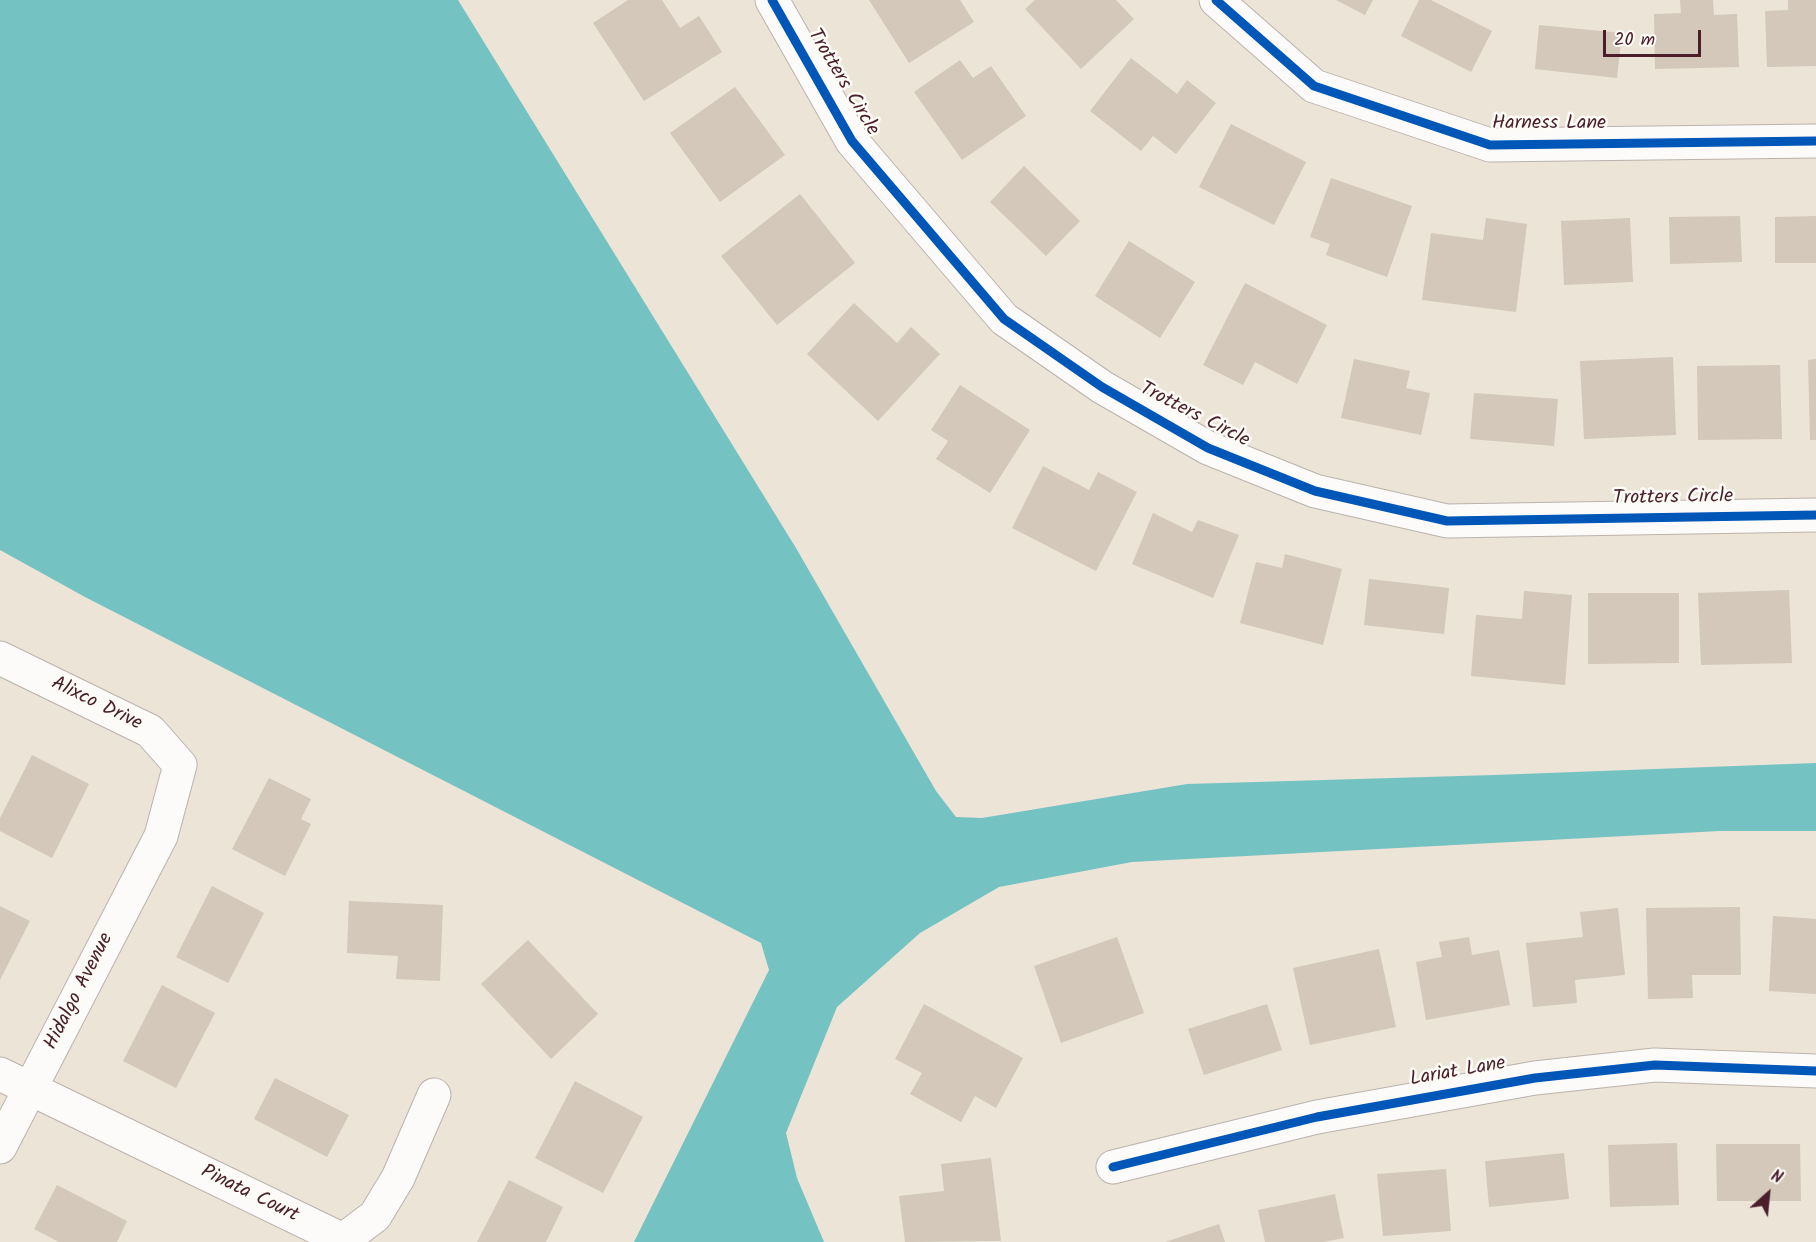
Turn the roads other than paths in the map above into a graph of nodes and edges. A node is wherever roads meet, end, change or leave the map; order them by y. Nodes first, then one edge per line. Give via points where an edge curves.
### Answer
1 (772, 0) edge
2 (1216, 0) edge
3 (1816, 141) edge
4 (1816, 515) edge
5 (0, 658) edge
6 (161, 836) joint
7 (1816, 1071) edge
8 (0, 1074) edge
9 (30, 1089) junction
10 (434, 1095) dead end
11 (0, 1147) edge
12 (1113, 1167) dead end

1 - 4 street, Trotters Circle via 852,141 1004,319 1101,387 1208,448 1315,491 1447,521
2 - 3 street, Harness Lane via 1314,86 1490,145
5 - 6 street, Alixco Drive via 150,731 180,765
6 - 9 street, Hidalgo Avenue
7 - 12 street, Lariat Lane via 1655,1065 1536,1078 1317,1117
8 - 9 street
9 - 10 street, Pinata Court via 343,1240 375,1216 398,1178
9 - 11 street, Hidalgo Avenue

